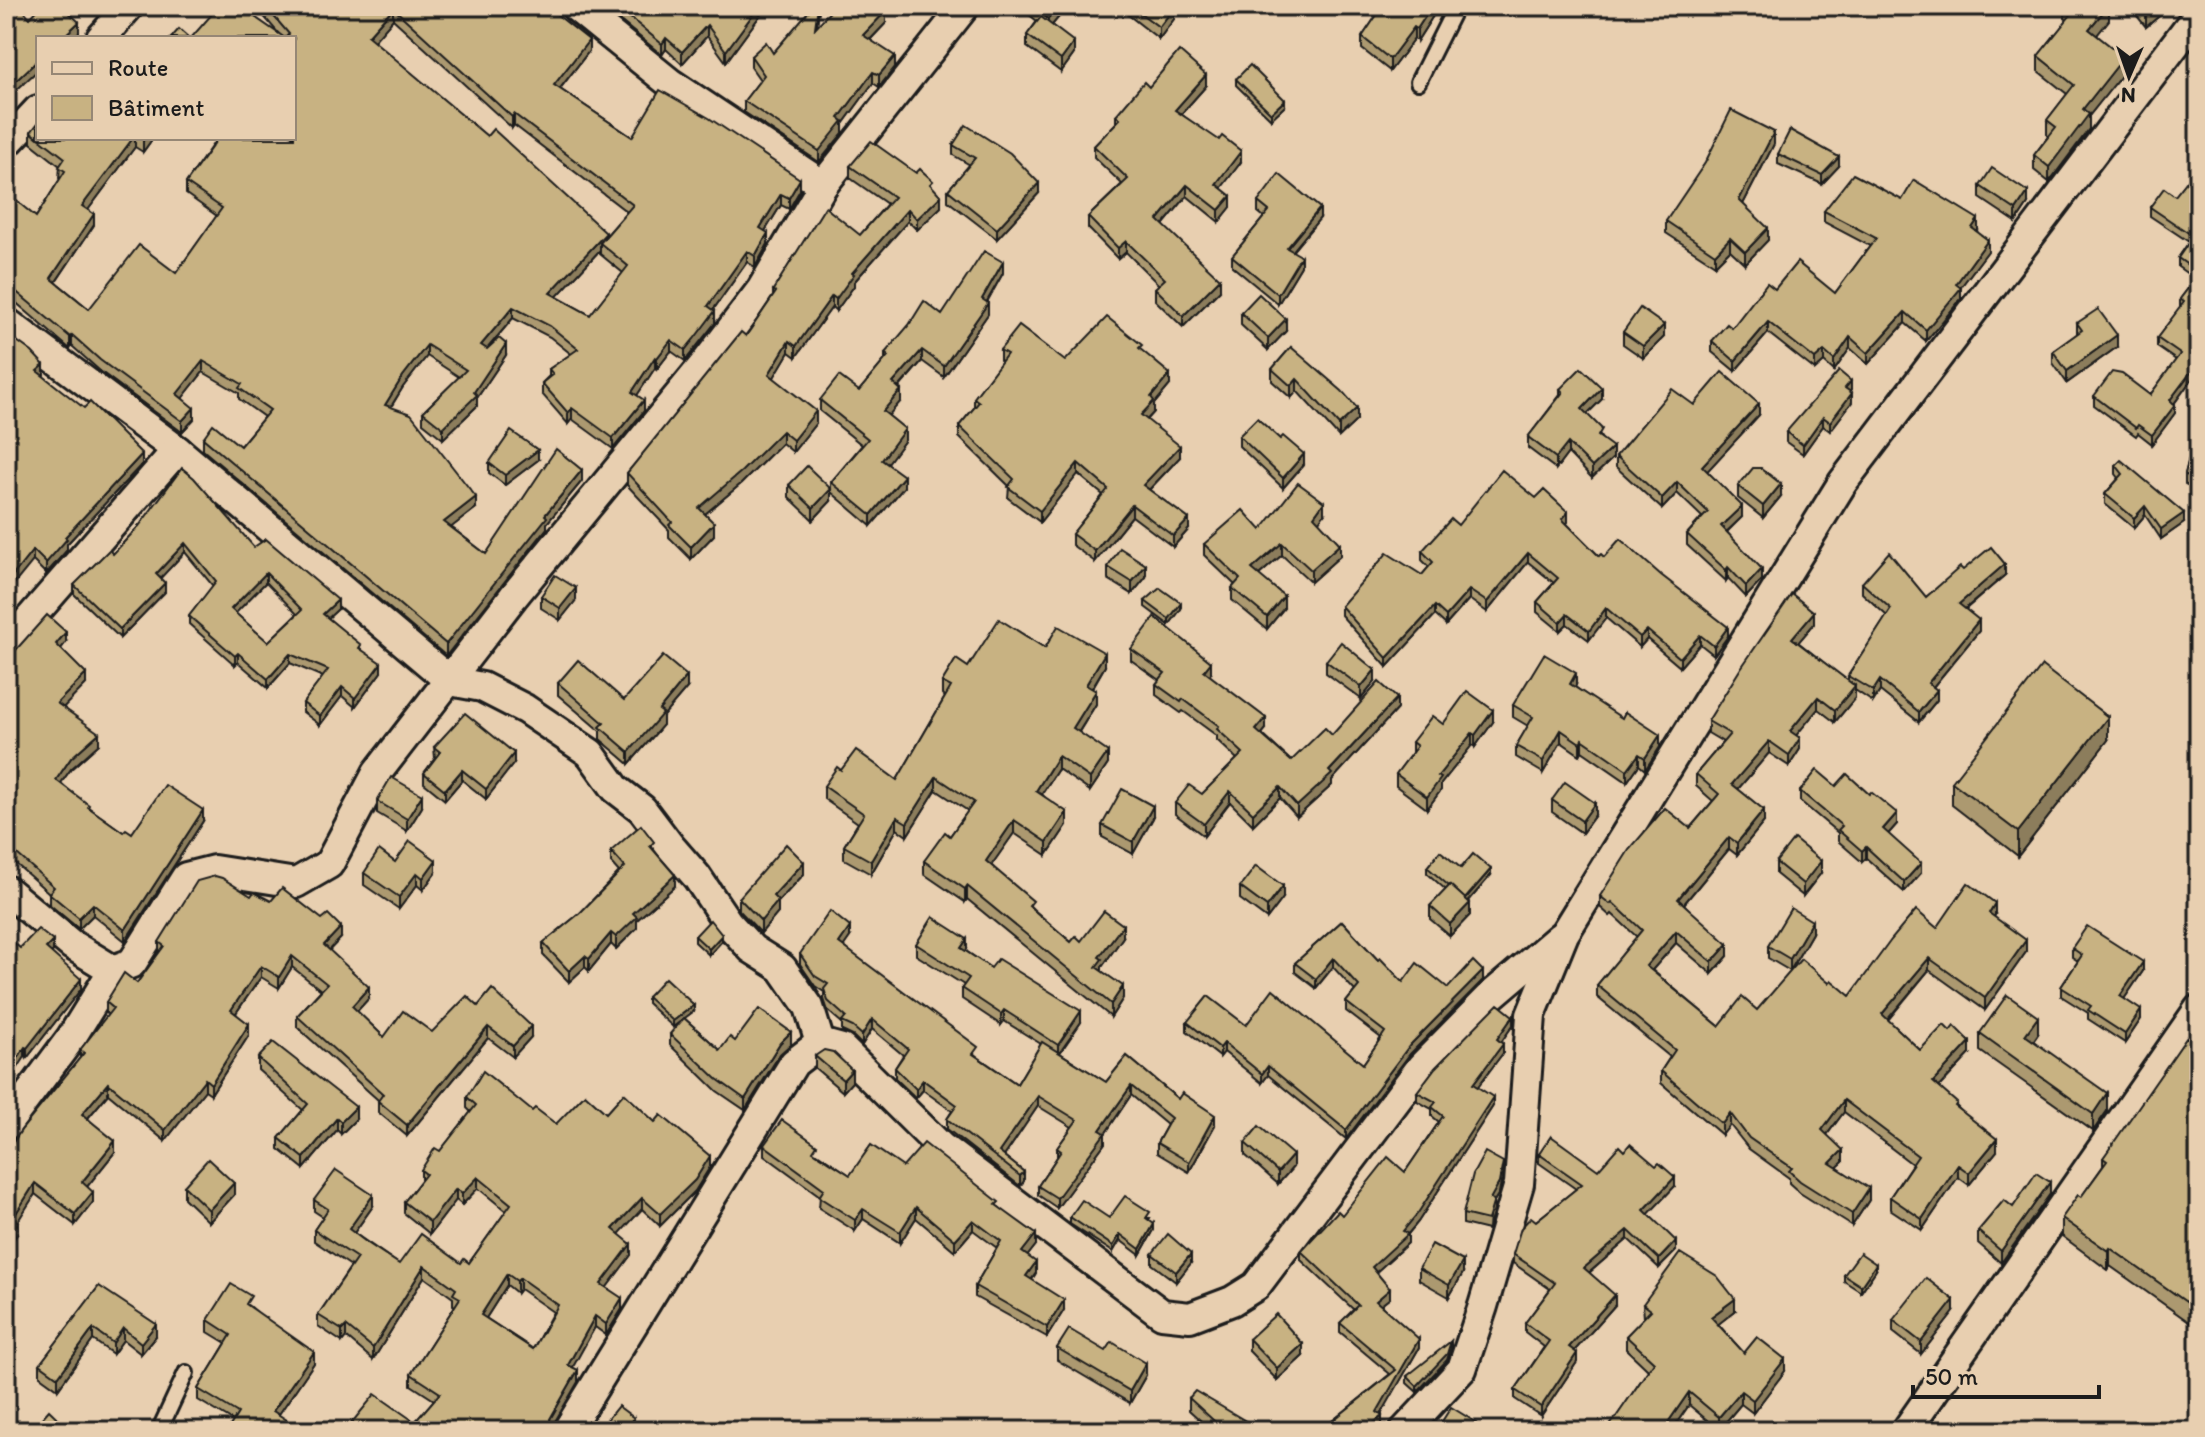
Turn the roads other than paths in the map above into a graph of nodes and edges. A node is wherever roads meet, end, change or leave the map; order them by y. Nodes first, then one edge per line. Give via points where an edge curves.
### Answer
1 (129, 6) edge
2 (575, 6) edge
3 (965, 6) edge
4 (1456, 6) edge
5 (2199, 13) edge
6 (103, 36) edge
7 (1418, 82) dead end
8 (36, 112) edge
9 (6, 144) edge
10 (823, 185) junction
11 (6, 322) edge
12 (177, 450) junction
13 (6, 646) edge
14 (450, 681) junction
15 (6, 890) edge
16 (1564, 934) junction
17 (113, 970) junction
18 (2199, 1009) edge
19 (820, 1043) junction
20 (6, 1125) edge
21 (186, 1373) dead end
22 (159, 1431) edge
23 (567, 1431) edge
24 (1404, 1431) edge
25 (1906, 1431) edge

1 - 6 street
2 - 10 street via 670,83
3 - 10 street
4 - 7 lane
5 - 16 street via 1843,482
8 - 9 street
10 - 14 street via 761,290
11 - 12 street
12 - 13 street
12 - 14 street
14 - 17 street via 377,773 329,864 296,883 214,870 186,877 132,963
14 - 19 street via 482,687 525,709 590,753 616,789 642,809 728,923 752,949 782,968 809,1007
15 - 17 street via 72,945
16 - 19 street via 1493,994 1422,1066 1256,1286 1190,1317 1162,1314 941,1147 842,1049
16 - 24 street via 1531,1015 1519,1184 1483,1306 1462,1369
17 - 20 street via 71,1038
18 - 25 street
19 - 23 street via 794,1063
21 - 22 lane

